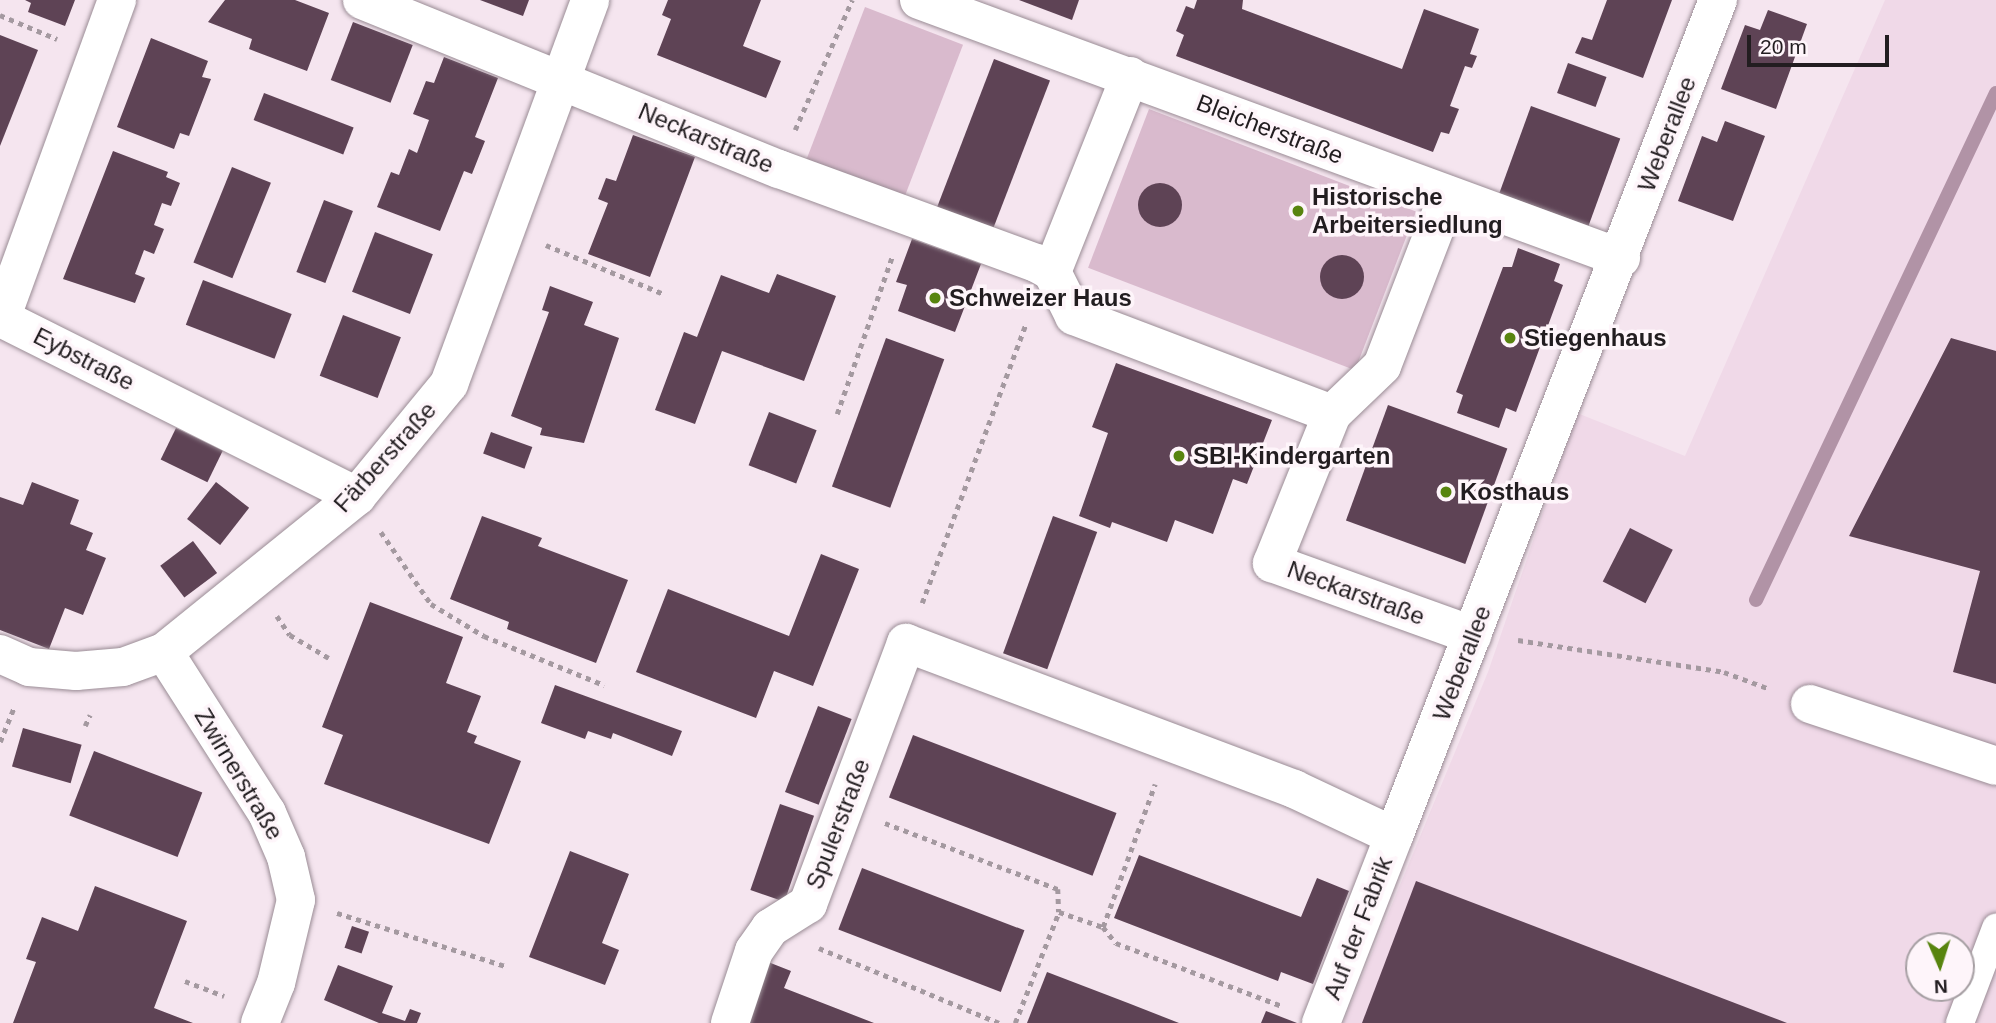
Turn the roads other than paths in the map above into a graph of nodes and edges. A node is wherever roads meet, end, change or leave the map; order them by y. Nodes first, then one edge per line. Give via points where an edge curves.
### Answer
1 (117, 0) edge
2 (362, 0) edge
3 (590, 0) edge
4 (919, 0) edge
5 (1718, 0) edge
6 (1130, 76) junction
7 (561, 78) junction
8 (1448, 195) junction
9 (1621, 258) junction
10 (1052, 272) junction
11 (1332, 414) junction
12 (357, 496) junction
13 (1472, 635) junction
14 (164, 652) junction
15 (0, 654) edge
16 (1810, 704) road end
17 (1996, 766) edge
18 (1394, 836) junction
19 (1996, 928) edge
20 (1322, 1022) edge
21 (260, 1023) edge
22 (730, 1023) edge
23 (1960, 1023) edge

1 - 12 street, Eybstraße via 1,318
2 - 7 street, Neckarstraße
3 - 7 street, Färberstraße
4 - 6 street, Bleicherstraße
5 - 9 street, Weberallee
6 - 8 street, Bleicherstraße
6 - 10 street
7 - 10 street, Neckarstraße via 779,169
7 - 12 street, Färberstraße via 449,384
8 - 9 street, Bleicherstraße
8 - 11 street, Neckarstraße via 1382,366
9 - 13 street, Weberallee
10 - 11 street via 1074,316
11 - 13 street, Neckarstraße via 1272,563
12 - 14 street, Färberstraße
13 - 18 street, Weberallee
14 - 15 street, Färberstraße via 123,667 76,671 29,667
14 - 21 street, Zwirnerstraße via 267,813 286,857 296,900 276,984
16 - 17 street
18 - 20 street, Auf der Fabrik
18 - 22 street, Spulerstraße via 1294,789 906,643 808,904 770,928 754,951
19 - 23 lane

